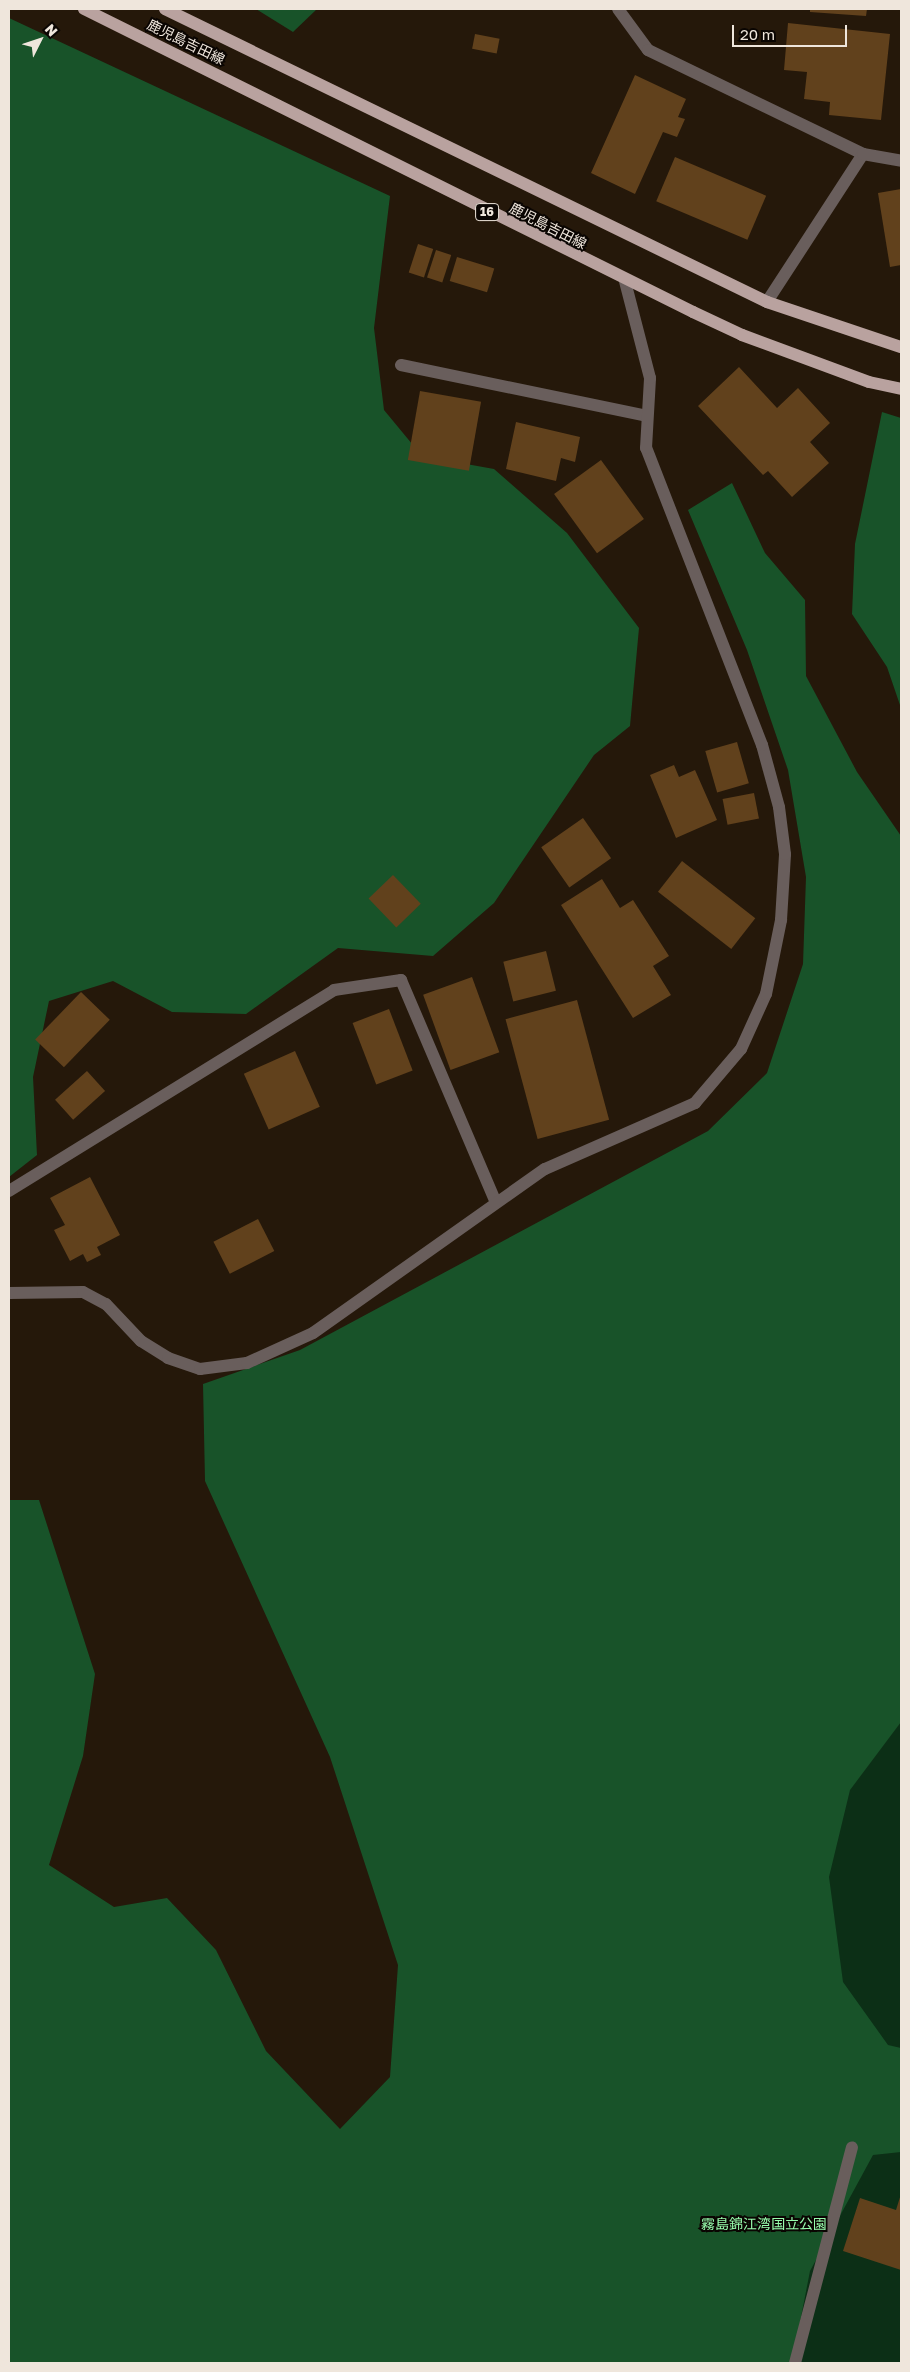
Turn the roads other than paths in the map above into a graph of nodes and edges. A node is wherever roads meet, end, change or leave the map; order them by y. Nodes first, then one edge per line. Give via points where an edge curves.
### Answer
1 (84, 9) edge
2 (165, 9) edge
3 (618, 9) edge
4 (863, 154) junction
5 (901, 161) edge
6 (625, 280) junction
7 (767, 302) junction
8 (901, 347) edge
9 (401, 365) dead end
10 (901, 389) edge
11 (647, 416) junction
12 (9, 1190) edge
13 (496, 1203) junction
14 (9, 1293) edge
15 (852, 2147) dead end
16 (795, 2363) edge

1 - 6 main road, 鹿児島吉田線 / 16
2 - 7 main road, 鹿児島吉田線
3 - 4 street via 648,50
4 - 5 street
4 - 7 street
6 - 10 main road, 鹿児島吉田線 / 16 via 742,335 870,382
6 - 11 street via 650,378
7 - 8 main road, 鹿児島吉田線
9 - 11 street
11 - 13 street via 646,448 765,754 785,854 781,920 766,994 741,1049 695,1103 545,1169
12 - 13 street via 334,990 401,980
13 - 14 street via 313,1334 248,1363 200,1369 168,1358 141,1342 106,1304 84,1292
15 - 16 street

